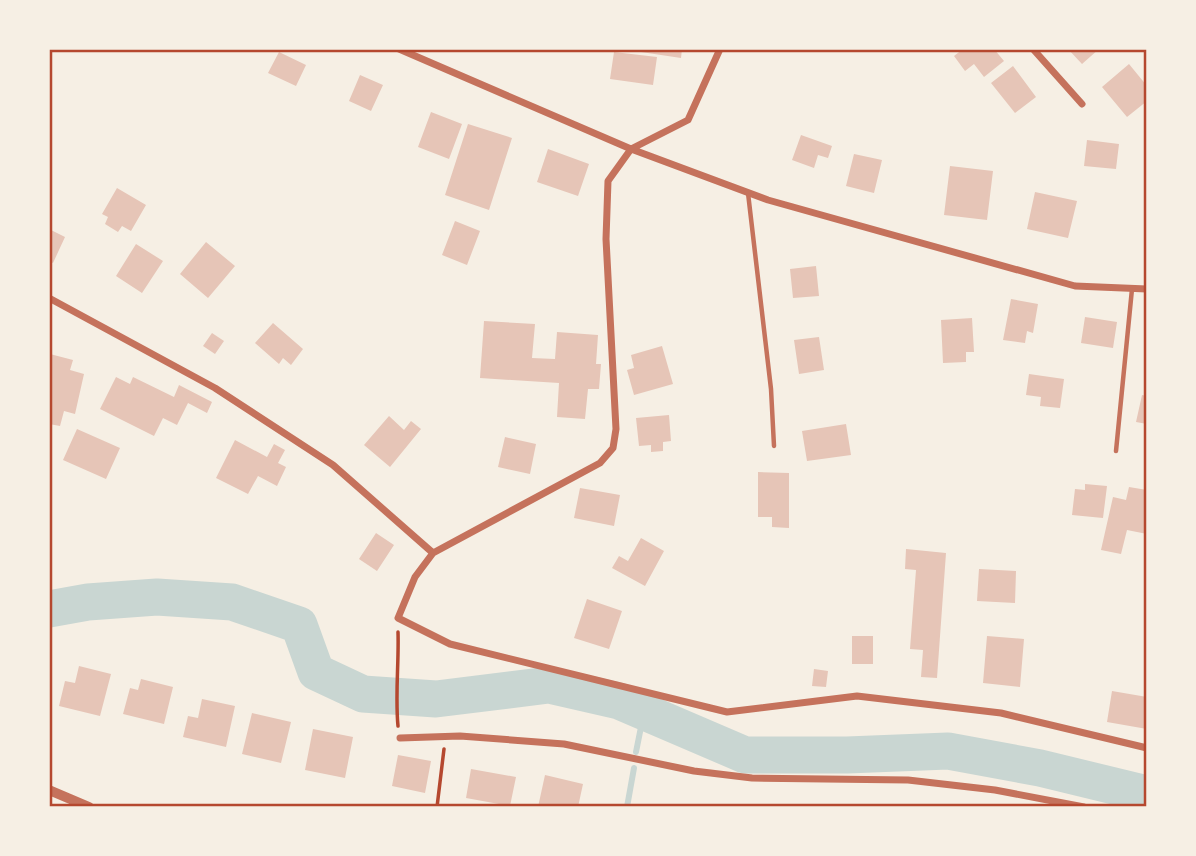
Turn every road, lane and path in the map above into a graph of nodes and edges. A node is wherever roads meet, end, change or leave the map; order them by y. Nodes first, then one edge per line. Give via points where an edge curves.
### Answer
1 (399, 49) edge
2 (720, 49) edge
3 (1033, 49) edge
4 (1082, 104) dead end
5 (631, 149) junction
6 (748, 192) junction
7 (1132, 289) junction
8 (1147, 289) edge
9 (49, 298) edge
10 (774, 446) dead end
11 (1116, 451) dead end
12 (433, 553) junction
13 (398, 618) junction
14 (445, 737) junction
15 (400, 738) joint
16 (1147, 748) edge
17 (49, 790) edge
18 (89, 807) edge
19 (438, 807) edge
20 (1084, 807) edge

1 - 5 street
2 - 5 street via 688,120
3 - 4 street
5 - 6 street
5 - 12 street via 608,180 613,448 600,463
6 - 7 street via 1075,286
6 - 10 lane
7 - 8 street
7 - 11 lane
9 - 12 street via 215,388 333,465
12 - 13 street via 415,577
13 - 15 path
13 - 16 street via 450,644 727,712 858,696 1001,713
14 - 15 street
14 - 19 path
14 - 20 street via 564,744 752,778 908,780
17 - 18 street

